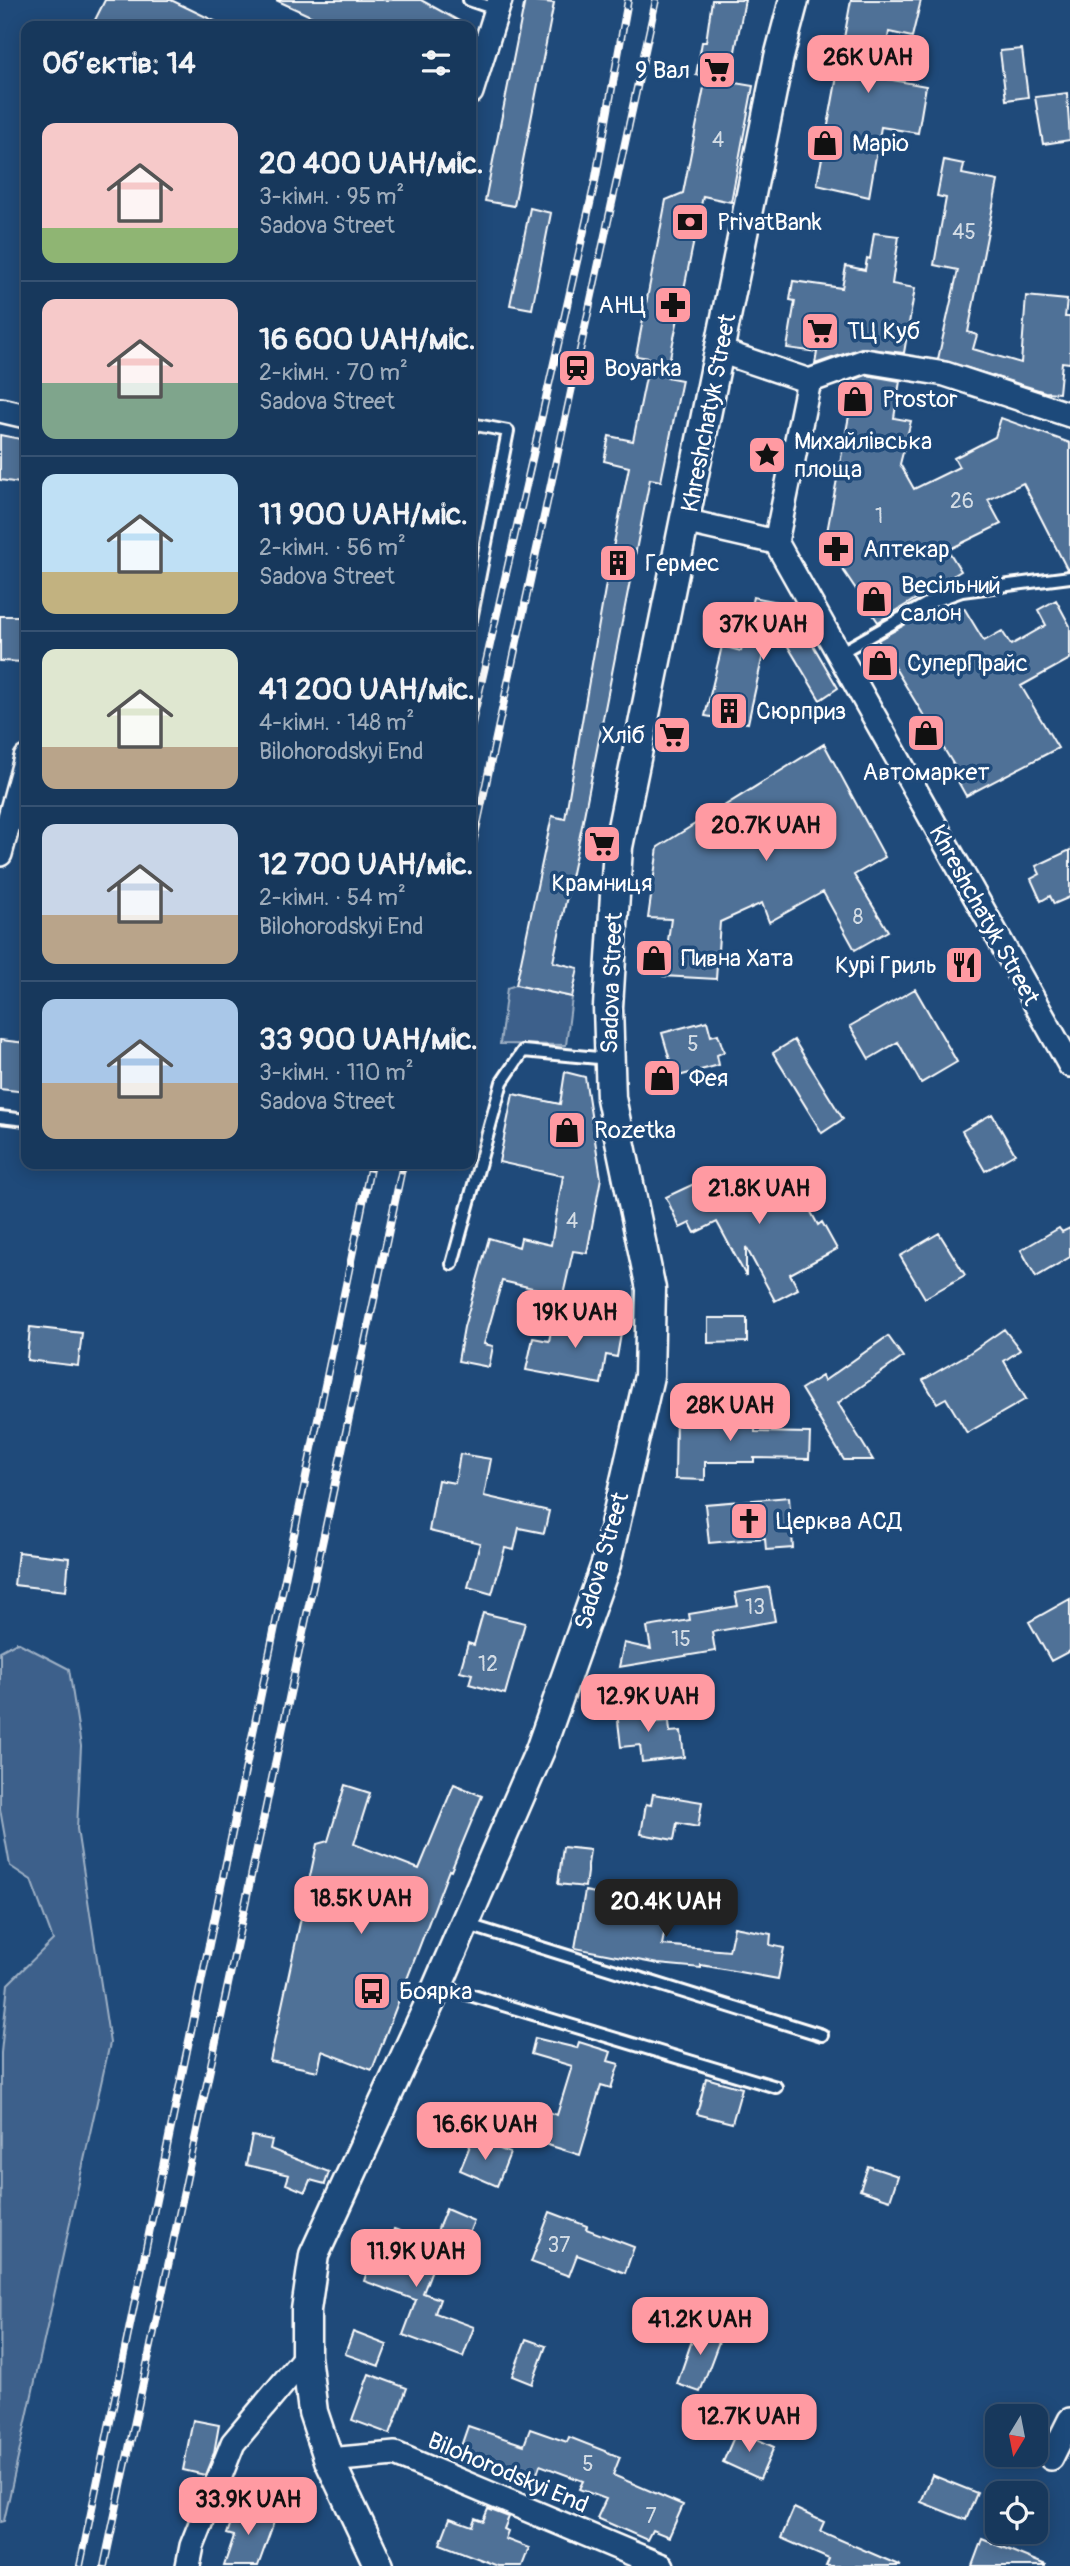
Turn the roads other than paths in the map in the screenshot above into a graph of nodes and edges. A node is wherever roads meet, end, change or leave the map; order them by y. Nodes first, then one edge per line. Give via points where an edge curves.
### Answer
1 (469, 0) edge
2 (794, 0) edge
3 (499, 5) edge
4 (476, 76) edge
5 (720, 351) junction
6 (809, 381) junction
7 (0, 410) edge
8 (21, 414) edge
9 (1070, 415) edge
10 (476, 425) edge
11 (684, 521) junction
12 (776, 542) junction
13 (1070, 577) edge
14 (476, 594) edge
15 (838, 654) junction
16 (21, 777) edge
17 (0, 855) edge
18 (1063, 1038) edge
19 (610, 1059) junction
20 (1070, 1065) edge
21 (0, 1117) edge
22 (21, 1119) edge
23 (452, 1264) dead end
24 (465, 1923) junction
25 (438, 1985) junction
26 (822, 2035) dead end
27 (776, 2087) dead end
28 (306, 2356) junction
29 (1070, 2420) edge
30 (1051, 2458) dead end
31 (329, 2460) junction
32 (188, 2566) edge
33 (379, 2566) edge
34 (662, 2566) edge

1 - 3 lane
2 - 5 street, Khreshchatyk Street
3 - 4 street
5 - 6 street
5 - 11 street, Khreshchatyk Street
6 - 9 street via 865,360 945,374
6 - 12 street
7 - 8 street
10 - 14 lane via 508,431
11 - 12 street, Khreshchatyk Street
11 - 19 street, Sadova Street via 618,847 608,1007
12 - 15 street, Khreshchatyk Street
13 - 15 lane via 961,591 928,603
15 - 18 street, Khreshchatyk Street
16 - 17 street
18 - 20 street, Khreshchatyk Street
19 - 23 lane via 523,1051 502,1082
19 - 24 street, Sadova Street via 611,1098 651,1289 649,1376 606,1563 540,1750
21 - 22 lane
24 - 25 street, Sadova Street
24 - 26 lane
25 - 27 lane
25 - 28 street, Sadova Street via 314,2255 306,2309
28 - 31 street, Sadova Street via 313,2412
28 - 32 street via 233,2443
29 - 30 street
31 - 33 street, Sadova Street
31 - 34 street, Bilohorodskyi End via 395,2454

